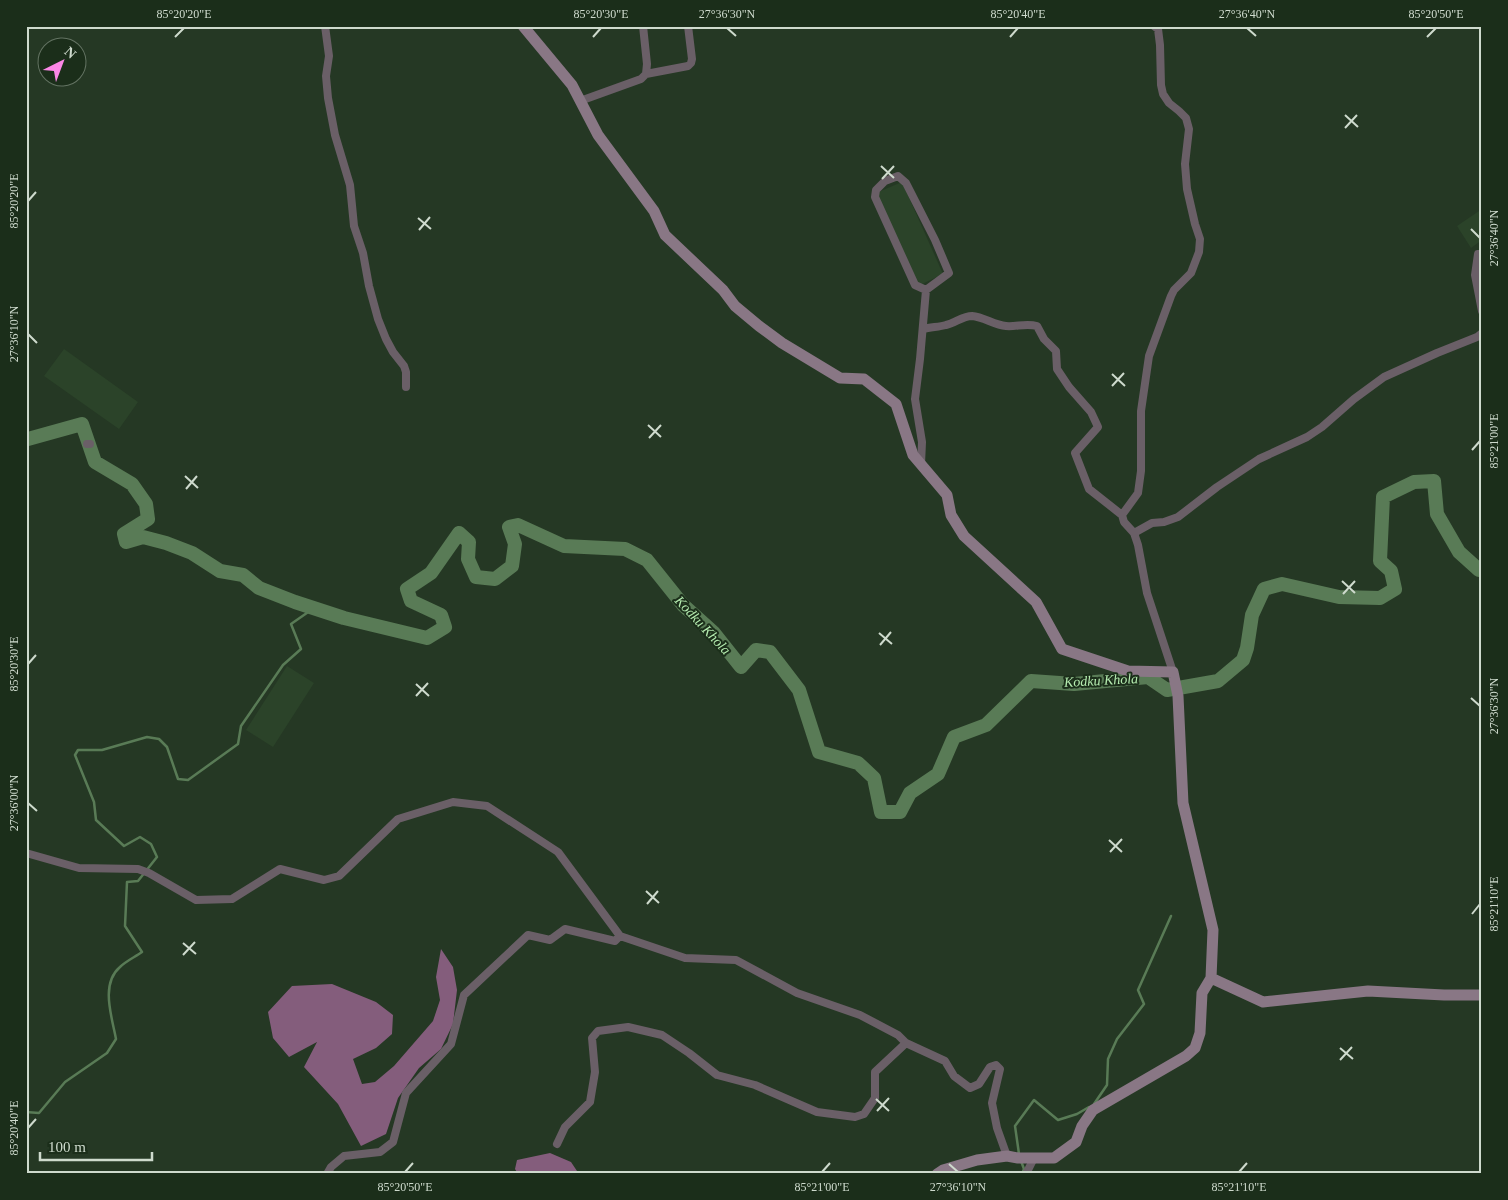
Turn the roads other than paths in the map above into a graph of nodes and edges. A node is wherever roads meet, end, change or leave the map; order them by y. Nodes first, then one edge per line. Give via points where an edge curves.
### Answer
1 (325, 26) edge
2 (523, 26) edge
3 (643, 26) edge
4 (688, 26) edge
5 (1154, 26) edge
6 (646, 74) junction
7 (580, 101) junction
8 (1478, 254) dead end
9 (926, 290) junction
10 (1482, 311) edge
11 (923, 328) junction
12 (1482, 333) edge
13 (406, 387) dead end
14 (921, 464) junction
15 (1122, 515) junction
16 (1134, 533) junction
17 (1174, 676) junction
18 (26, 853) edge
19 (620, 936) junction
20 (1211, 978) junction
21 (1482, 996) edge
22 (906, 1043) junction
23 (557, 1144) dead end
24 (1022, 1158) junction
25 (327, 1174) edge
26 (938, 1174) edge
27 (1026, 1174) edge

1 - 13 street via 329,56 326,76 328,98 350,185 354,226 378,319 393,352 404,366
2 - 7 street via 572,85
3 - 6 street
4 - 6 street via 691,63
5 - 15 street via 1158,29 1163,94 1186,118 1189,129 1185,164 1187,189 1200,245 1191,273 1171,296 1149,356 1141,411 1140,484 1138,493
6 - 7 street via 641,79
7 - 14 street via 598,135 654,211 666,235 758,326 840,378 864,379 896,404 913,455
8 - 10 street via 1475,275
9 - 9 street via 915,285 875,197 876,190 885,181 898,176 906,183 949,272
9 - 11 street
11 - 14 street via 915,399 922,442
11 - 15 street via 947,325 971,316 1005,326 1037,326 1056,352 1057,369 1091,412 1098,427 1075,453 1089,489
12 - 16 street via 1384,377 1307,437 1259,459 1178,517 1152,523
14 - 17 street via 947,495 951,515 964,536 1036,602 1062,649 1128,671
15 - 16 street
16 - 17 street via 1151,607
17 - 20 street via 1178,696 1183,802 1213,930
18 - 19 street via 78,868 138,869 196,900 232,899 280,870 324,880 339,876 398,819 454,802 487,806 558,852
19 - 22 street via 685,958 736,960 797,993 860,1015 898,1035
19 - 25 street via 615,941 565,929 550,940 528,935 464,995 451,1044 406,1093 393,1142 380,1152 344,1156
20 - 21 street via 1263,1002 1368,991
20 - 24 street via 1202,993 1200,1032 1195,1048 1092,1110 1076,1142 1054,1158
22 - 23 street via 876,1072 875,1098 864,1114 855,1118 817,1112 755,1085 717,1075 662,1035 628,1027 598,1030 592,1038 595,1072 590,1102 565,1127
22 - 24 street via 945,1061 954,1076 970,1088 979,1084 990,1067 996,1065 1000,1069 992,1104 997,1128
24 - 26 street via 977,1160
24 - 27 street

